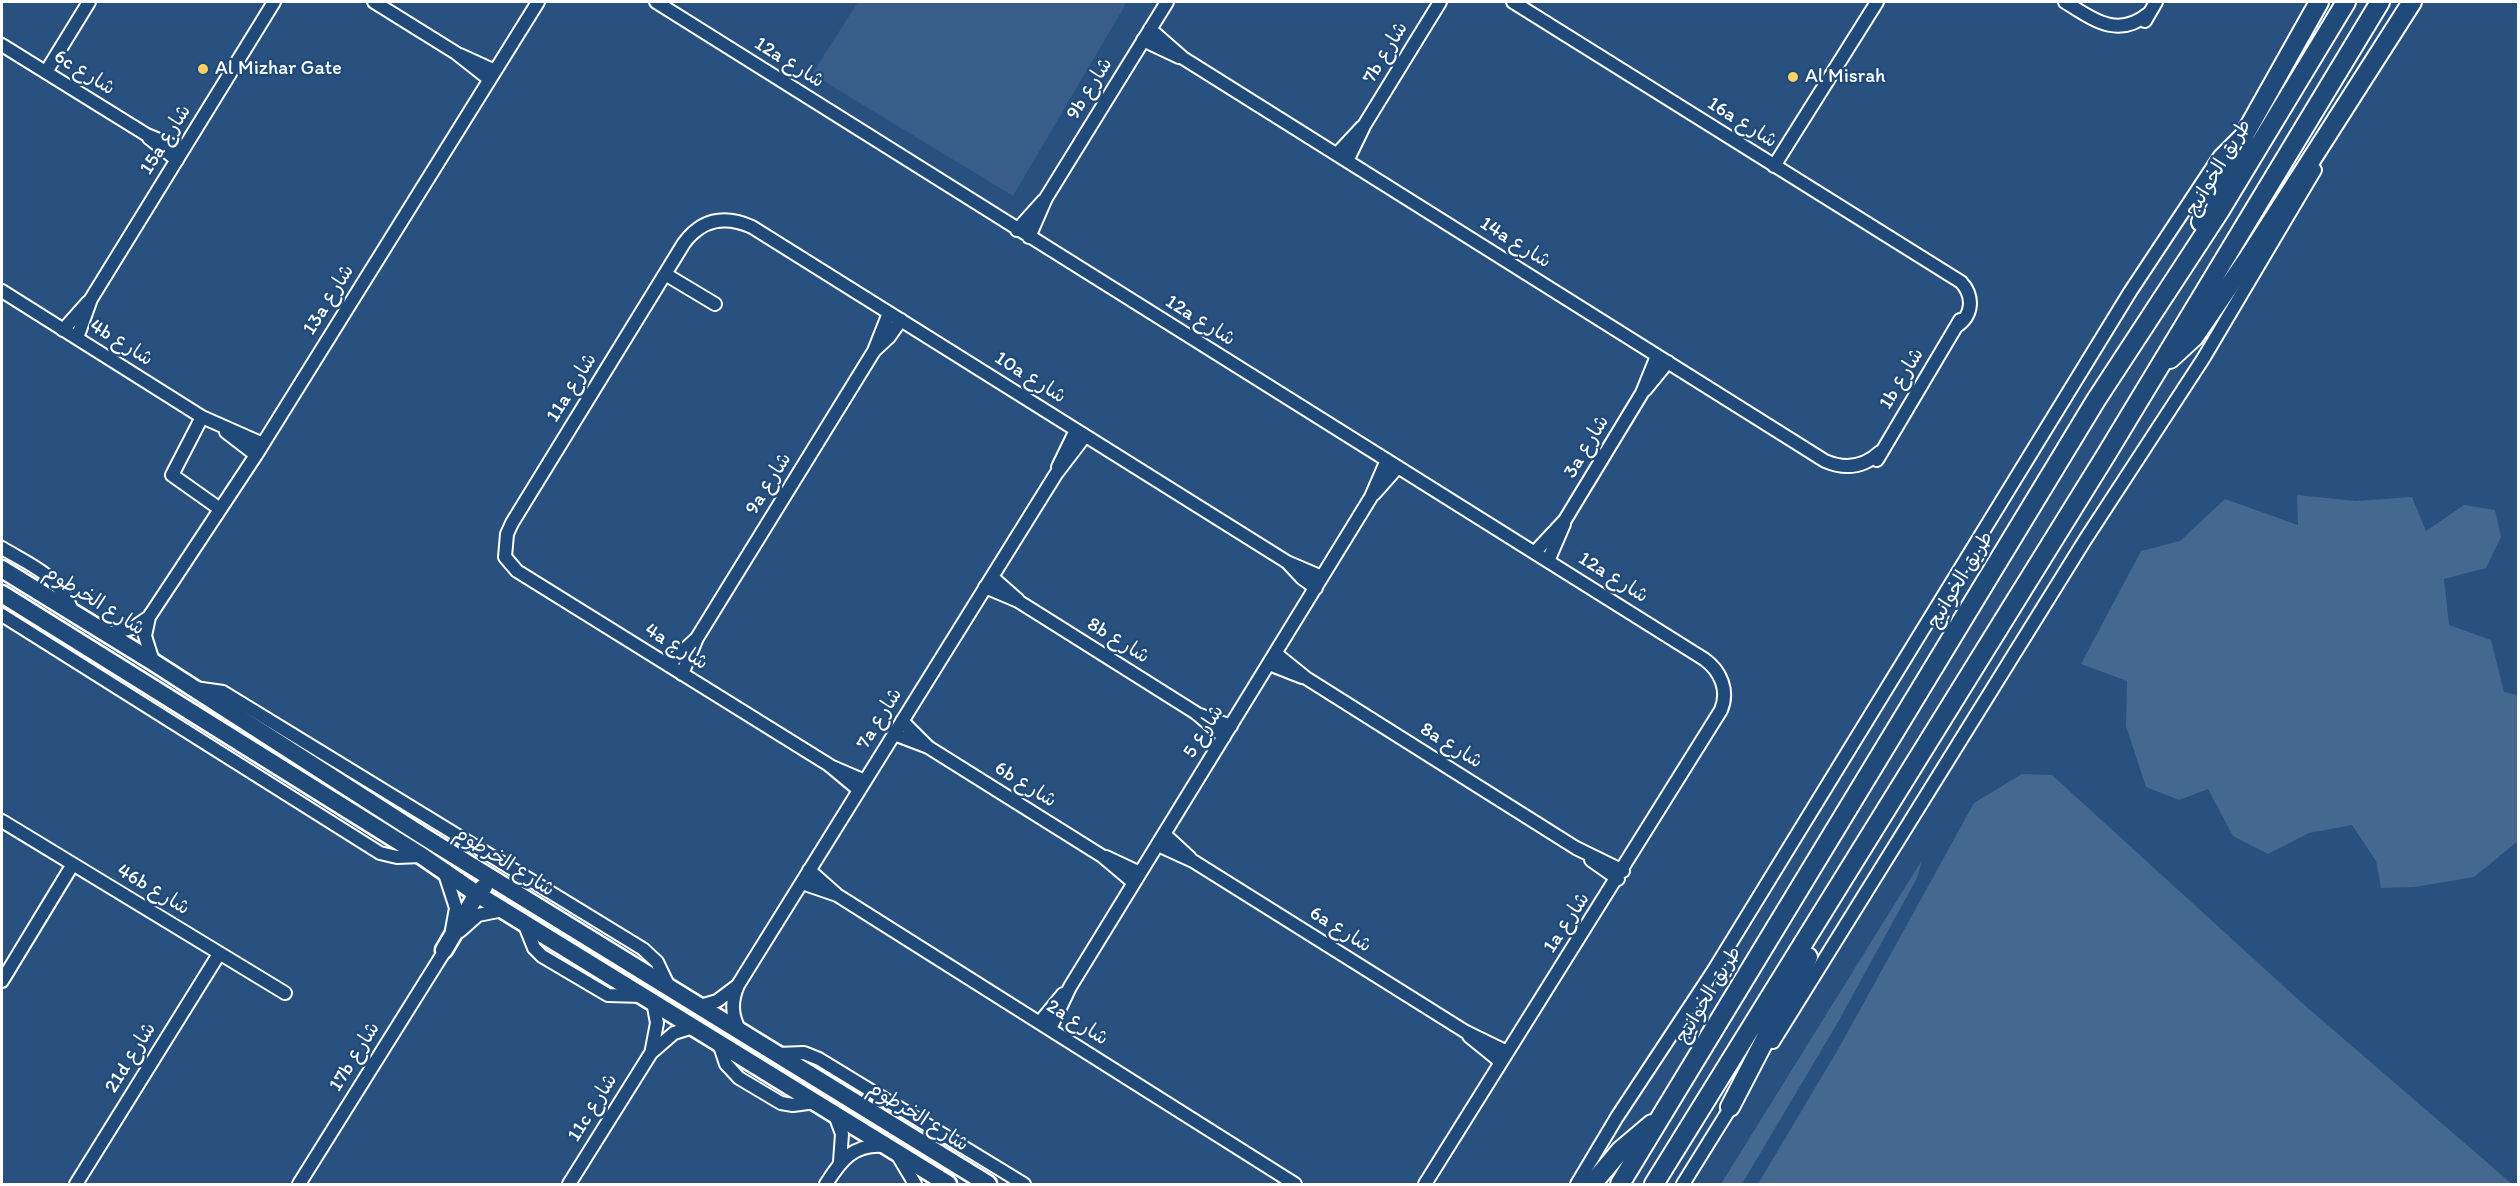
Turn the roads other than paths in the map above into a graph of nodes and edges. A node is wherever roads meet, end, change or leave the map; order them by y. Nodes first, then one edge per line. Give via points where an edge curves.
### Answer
1 (89, 2) edge
2 (274, 2) edge
3 (538, 2) edge
4 (656, 2) edge
5 (1167, 2) edge
6 (1440, 2) edge
7 (1513, 2) edge
8 (1877, 2) edge
9 (2065, 2) edge
10 (2156, 2) edge
11 (2319, 2) edge
12 (2346, 2) edge
13 (2380, 2) edge
14 (2412, 2) edge
15 (379, 3) edge
16 (1150, 29) junction
17 (1143, 40) junction
18 (2, 45) edge
19 (1183, 58) junction
20 (46, 72) junction
21 (492, 75) junction
22 (2339, 117) junction
23 (2246, 132) junction
24 (180, 155) junction
25 (1342, 158) junction
26 (1774, 166) junction
27 (1046, 198) junction
28 (718, 215) joint
29 (1017, 230) junction
30 (1029, 237) junction
31 (665, 274) junction
32 (2179, 274) junction
33 (2, 291) edge
34 (91, 299) junction
35 (1966, 300) joint
36 (715, 304) dead end
37 (889, 313) junction
38 (901, 320) junction
39 (63, 330) junction
40 (77, 338) junction
41 (874, 351) junction
42 (1662, 359) junction
43 (2160, 364) junction
44 (202, 417) junction
45 (1081, 433) junction
46 (259, 449) junction
47 (1392, 463) junction
48 (1858, 470) joint
49 (220, 509) junction
50 (1565, 520) junction
51 (2, 548) edge
52 (1535, 552) junction
53 (505, 557) joint
54 (1548, 561) junction
55 (2, 569) edge
56 (988, 582) junction
57 (1319, 583) junction
58 (2, 594) edge
59 (2, 615) edge
60 (75, 615) junction
61 (148, 617) junction
62 (106, 634) junction
63 (697, 638) junction
64 (1272, 658) junction
65 (153, 662) junction
66 (669, 665) junction
67 (682, 674) junction
68 (1720, 677) joint
69 (192, 687) junction
70 (902, 721) junction
71 (1227, 732) junction
72 (894, 734) junction
73 (928, 747) junction
74 (862, 785) junction
75 (2, 821) edge
76 (1161, 840) junction
77 (422, 856) junction
78 (73, 864) junction
79 (809, 870) junction
80 (444, 871) junction
81 (1848, 874) junction
82 (1620, 875) junction
83 (1137, 878) junction
84 (802, 882) junction
85 (477, 894) junction
86 (837, 895) junction
87 (503, 910) junction
88 (596, 943) junction
89 (444, 950) junction
90 (219, 954) junction
91 (2, 981) edge
92 (738, 985) junction
93 (670, 988) junction
94 (285, 993) dead end
95 (648, 999) junction
96 (700, 1006) junction
97 (1045, 1026) junction
98 (693, 1028) junction
99 (740, 1031) junction
100 (651, 1053) junction
101 (776, 1054) junction
102 (1504, 1057) junction
103 (1730, 1107) junction
104 (835, 1115) junction
105 (1660, 1118) junction
106 (891, 1150) junction
107 (839, 1163) junction
108 (76, 1185) edge
109 (299, 1185) edge
110 (569, 1185) edge
111 (826, 1185) edge
112 (915, 1185) edge
113 (948, 1185) edge
114 (988, 1185) edge
115 (1024, 1185) edge
116 (1295, 1185) edge
117 (1425, 1185) edge
118 (1577, 1185) edge
119 (1592, 1185) edge
120 (1620, 1185) edge
121 (1654, 1185) edge
122 (1683, 1185) edge

1 - 20 street
2 - 24 street, 15a شارع
3 - 21 street, 13a شارع
4 - 29 street, 12a شارع
5 - 16 street, 9b شارع
6 - 25 street, 7b شارع
7 - 26 street, 16a شارع
8 - 26 street
9 - 10 street via 2096,21 2124,30 2137,29
11 - 23 highway
12 - 32 highway, طريق الخوانيج
13 - 43 highway
14 - 22 highway
15 - 21 street
16 - 17 street, 9b شارع
16 - 19 street, 14a شارع
17 - 19 street, 14a شارع
17 - 27 street, 9b شارع
18 - 20 street, 6c شارع
19 - 25 street, 14a شارع
20 - 24 street, 6c شارع
21 - 46 street, 13a شارع
22 - 43 highway via 2194,337
22 - 103 street via 2331,142 2203,359
23 - 32 highway
23 - 118 street via 2220,156 2163,239 1714,970
24 - 34 street, 15a شارع
25 - 42 street, 14a شارع
26 - 35 street, 16a شارع via 1952,277 1964,286
27 - 29 street, 9b شارع
27 - 30 street, 9b شارع
28 - 31 street, 11a شارع via 684,243
28 - 37 street, 10a شارع via 752,227
29 - 30 street, 12a شارع
30 - 47 street, 12a شارع
31 - 36 street
31 - 53 street, 11a شارع via 512,523
32 - 105 highway, طريق الخوانيج via 2096,400
33 - 39 street, 4b شارع
34 - 39 street, 15a شارع
34 - 40 street, 15a شارع
35 - 48 street, 1b شارع via 1957,326 1880,452
37 - 38 street, 10a شارع
37 - 41 street, 9a شارع
38 - 41 street, 9a شارع
38 - 45 street, 10a شارع
39 - 40 street, 4b شارع
40 - 44 street, 4b شارع
41 - 63 street, 9a شارع
42 - 48 street, 14a شارع via 1839,472
42 - 50 street, 3a شارع
43 - 81 highway
44 - 46 street, 4b شارع
44 - 49 street via 172,475
45 - 56 street, 7a شارع
45 - 57 street, 10a شارع via 1287,562 1302,578
46 - 49 street, 13a شارع
47 - 52 street, 12a شارع
47 - 57 street, شارع 5
49 - 61 street, 13a شارع
50 - 52 street, 3a شارع
50 - 54 street, 3a شارع
51 - 60 street via 53,578
52 - 54 street, 12a شارع
53 - 66 street, 4a شارع via 517,571
54 - 68 street, 12a شارع via 1704,659
55 - 60 main road, شارع الخرطوم
56 - 70 street, 7a شارع
56 - 71 street, 8b شارع
57 - 64 street, شارع 5
58 - 77 main road, شارع الخرطوم
59 - 77 street via 380,853
60 - 62 main road, شارع الخرطوم
61 - 62 street, 13a شارع via 134,628
61 - 65 street via 146,645
62 - 65 main road, شارع الخرطوم
63 - 66 street, 9a شارع
63 - 67 street, 9a شارع
64 - 71 street, شارع 5
64 - 82 street, 8a شارع
65 - 69 main road, شارع الخرطوم
66 - 67 street, 4a شارع
67 - 74 street, 4a شارع
68 - 82 street, 1a شارع via 1725,694 1721,710
69 - 88 main road, شارع الخرطوم
69 - 93 street via 223,692 643,949 657,962
70 - 72 street, 7a شارع
70 - 73 street, 6b شارع
71 - 76 street, شارع 5
72 - 73 street, 6b شارع
72 - 74 street, 7a شارع
73 - 83 street, 6b شارع
74 - 79 street, 7a شارع
75 - 78 street, 46b شارع
76 - 83 street, شارع 5
76 - 102 street, 6a شارع
77 - 80 main road, شارع الخرطوم
78 - 90 street, 46b شارع
78 - 91 street
79 - 84 street, 7a شارع
79 - 86 street, 2a شارع
80 - 85 main road, شارع الخرطوم
80 - 89 street, 17b شارع via 456,908
81 - 103 highway
81 - 121 highway
82 - 102 street, 1a شارع
83 - 97 street, شارع 5
84 - 86 street, 2a شارع
84 - 92 street, 7a شارع
85 - 87 main road, شارع الخرطوم
85 - 88 main road via 483,887 491,888 576,938
85 - 89 main road
86 - 97 street, 2a شارع
87 - 89 street, 17b شارع via 486,912 471,920
87 - 95 main road, شارع الخرطوم
88 - 93 main road, شارع الخرطوم
89 - 109 street, 17b شارع
90 - 94 street, 46b شارع
90 - 108 street, 21d شارع
92 - 96 street, 7a شارع via 717,1001
92 - 99 street, 7a شارع via 733,1013
93 - 96 main road, شارع الخرطوم
95 - 98 main road, شارع الخرطوم
95 - 100 street, 11c شارع via 657,1033
96 - 99 main road, شارع الخرطوم
97 - 116 street, 2a شارع
98 - 100 street, 11c شارع via 674,1033
98 - 104 main road, شارع الخرطوم
99 - 101 main road, شارع الخرطوم
100 - 110 street, 11c شارع
101 - 114 main road, شارع الخرطوم
101 - 115 street via 804,1053 819,1059
102 - 117 street, 1a شارع
103 - 122 street
104 - 106 main road, شارع الخرطوم
104 - 107 street via 842,1134
105 - 119 highway via 1620,1151
105 - 120 highway, طريق الخوانيج
106 - 107 street via 865,1146
106 - 112 street
106 - 113 main road, شارع الخرطوم
107 - 111 street

